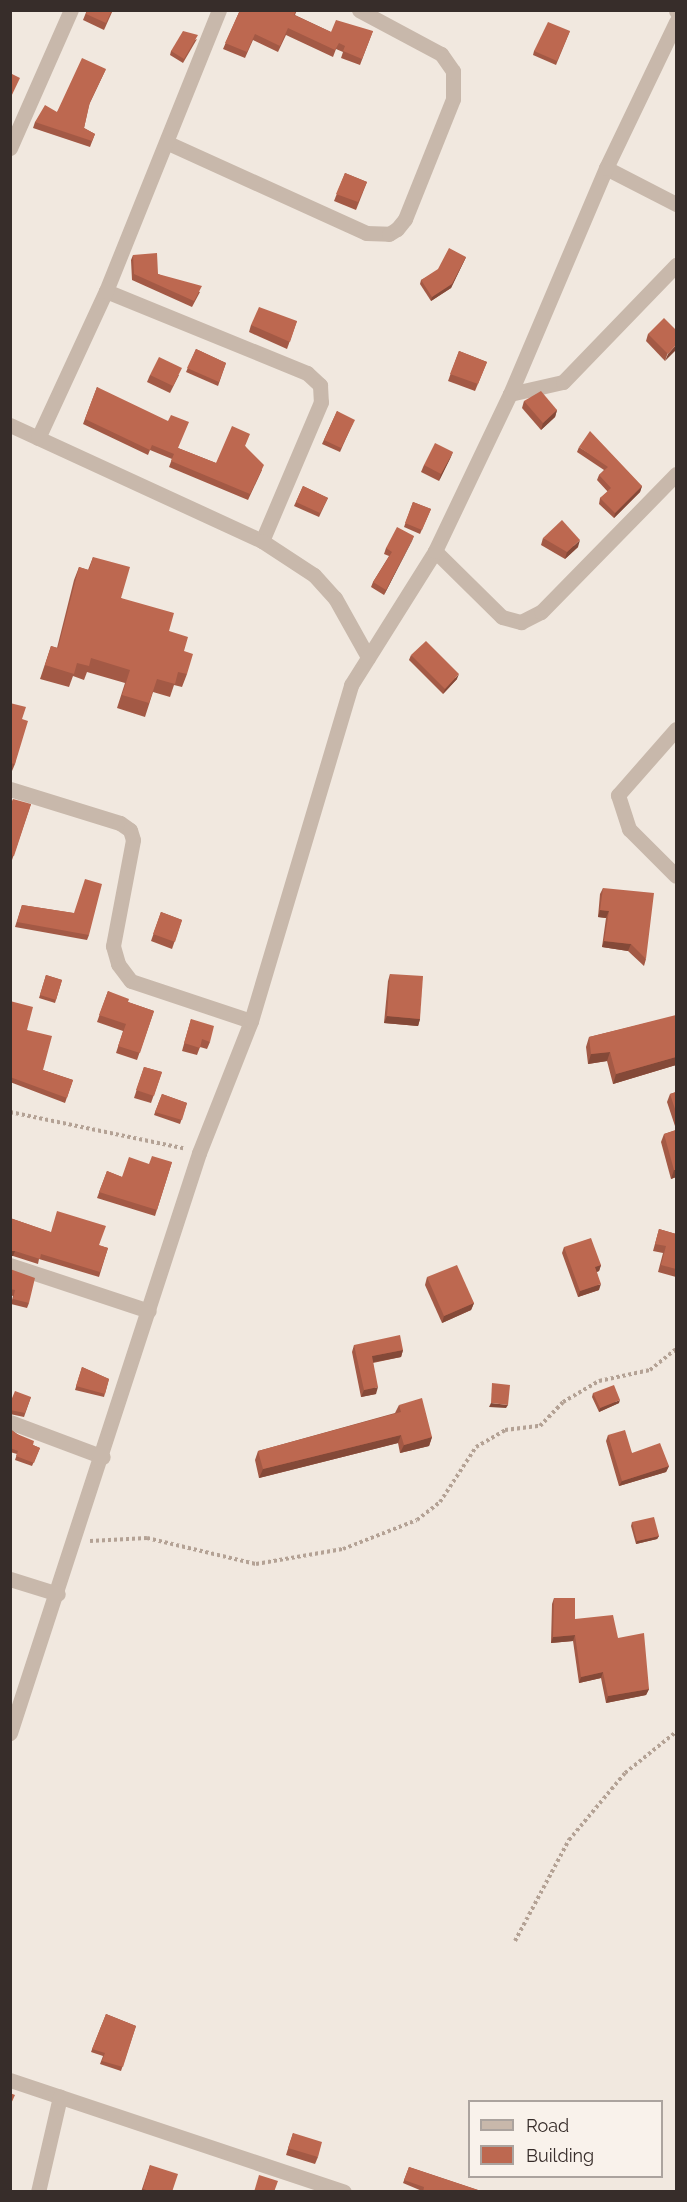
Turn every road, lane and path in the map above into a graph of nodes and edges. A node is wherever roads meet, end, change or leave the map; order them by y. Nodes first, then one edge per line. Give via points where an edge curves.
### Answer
1 (71, 10) edge
2 (219, 10) edge
3 (359, 10) edge
4 (676, 22) edge
5 (168, 142) junction
6 (10, 148) edge
7 (606, 168) junction
8 (676, 204) edge
9 (676, 265) edge
10 (106, 291) junction
11 (510, 394) junction
12 (10, 425) edge
13 (38, 438) junction
14 (676, 474) edge
15 (262, 541) junction
16 (435, 551) junction
17 (368, 657) junction
18 (676, 729) edge
19 (10, 789) edge
20 (676, 876) edge
21 (251, 1021) junction
22 (10, 1112) edge
23 (199, 1153) junction
24 (10, 1265) edge
25 (149, 1311) junction
26 (676, 1349) edge
27 (10, 1422) edge
28 (103, 1457) junction
29 (75, 1544) junction
30 (10, 1579) edge
31 (58, 1594) junction
32 (676, 1732) edge
33 (10, 1733) edge
34 (515, 1941) dead end
35 (10, 2080) edge
36 (60, 2097) junction
37 (38, 2192) edge
38 (344, 2192) edge

1 - 6 street
2 - 5 street
3 - 5 street via 441,54 453,71 453,99 398,229 388,234 366,233
4 - 7 street
5 - 10 street
7 - 8 street
7 - 11 street
9 - 11 street via 563,382
10 - 13 street
10 - 15 street via 307,373 320,385 321,402
11 - 16 street
12 - 13 street
13 - 15 street
14 - 16 street via 541,612 521,622 502,617
15 - 17 street via 326,584
16 - 17 street
17 - 21 street via 341,713
18 - 20 street via 618,795 629,829
19 - 21 street via 120,823 130,830 133,840 113,946 118,964 131,981
21 - 23 street
22 - 23 path via 129,1134
23 - 25 street
24 - 25 street
25 - 28 street
26 - 29 path via 650,1370 599,1381 563,1402 540,1426 505,1430 476,1447 440,1502 417,1520 343,1550 256,1564 147,1538
27 - 28 street
28 - 29 street
29 - 31 street
30 - 31 street
31 - 33 street
32 - 34 path via 625,1773 569,1840
35 - 36 street
36 - 37 street
36 - 38 street

